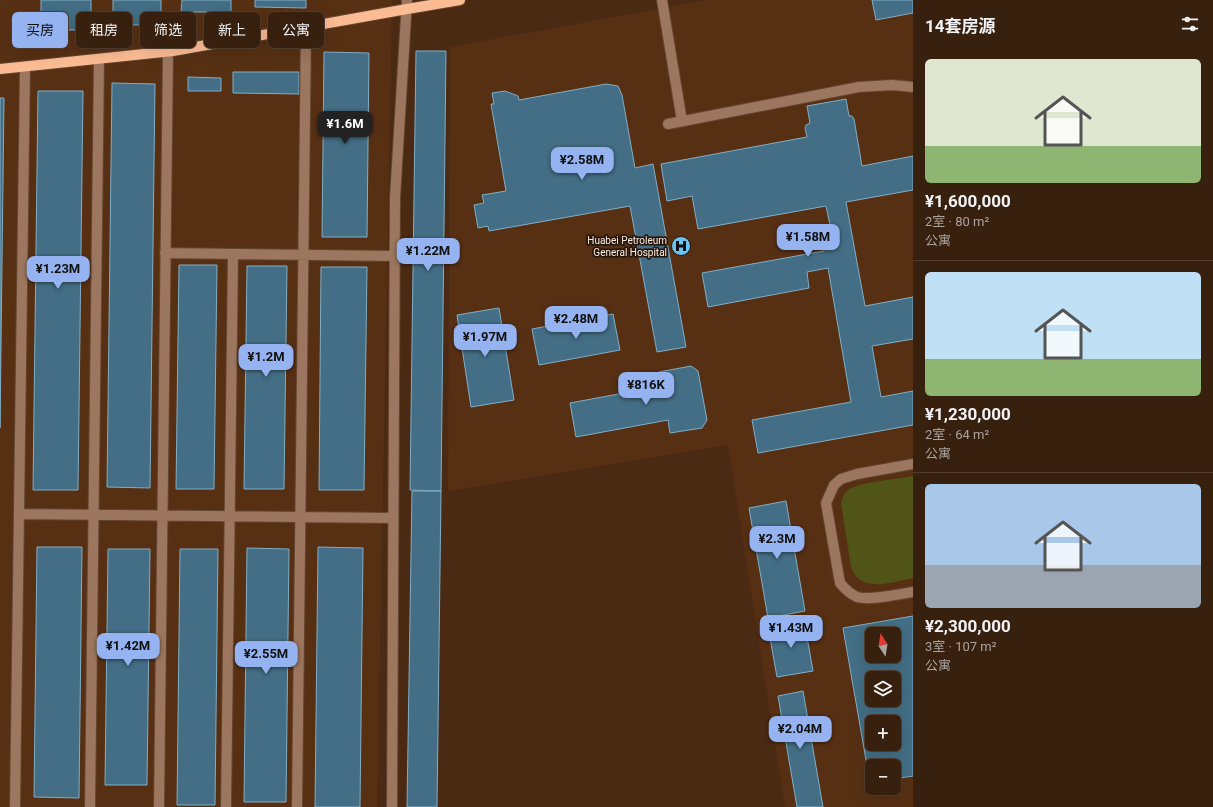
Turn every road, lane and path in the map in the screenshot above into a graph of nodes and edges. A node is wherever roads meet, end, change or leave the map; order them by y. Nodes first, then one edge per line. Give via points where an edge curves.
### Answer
1 (460, 0) edge
2 (662, 0) edge
3 (407, 4) edge
4 (324, 23) edge
5 (268, 34) edge
6 (306, 48) edge
7 (168, 52) junction
8 (99, 59) junction
9 (25, 66) junction
10 (0, 69) edge
11 (913, 87) edge
12 (682, 121) junction
13 (668, 124) dead end
14 (165, 253) junction
15 (233, 254) junction
16 (303, 255) junction
17 (394, 256) junction
18 (913, 464) edge
19 (19, 514) junction
20 (93, 514) junction
21 (162, 515) junction
22 (230, 516) junction
23 (300, 517) junction
24 (393, 518) junction
25 (913, 592) edge
26 (15, 807) edge
27 (90, 807) edge
28 (158, 807) edge
29 (226, 807) edge
30 (297, 807) edge
31 (392, 807) edge

1 - 3 main road
2 - 12 street
3 - 4 main road
3 - 17 street
5 - 7 main road
6 - 16 street
7 - 8 main road
7 - 14 street
8 - 9 main road
8 - 20 street
9 - 10 main road
9 - 19 street
11 - 12 street via 859,87
12 - 13 street
14 - 15 street
14 - 21 street
15 - 16 street
15 - 22 street
16 - 17 street
16 - 23 street
17 - 24 street
18 - 25 street via 841,479 834,485 826,502 840,583 846,591 858,597 878,598
19 - 20 street
19 - 26 street
20 - 21 street
20 - 27 street
21 - 22 street
21 - 28 street
22 - 23 street
22 - 29 street
23 - 24 street
23 - 30 street
24 - 31 street

